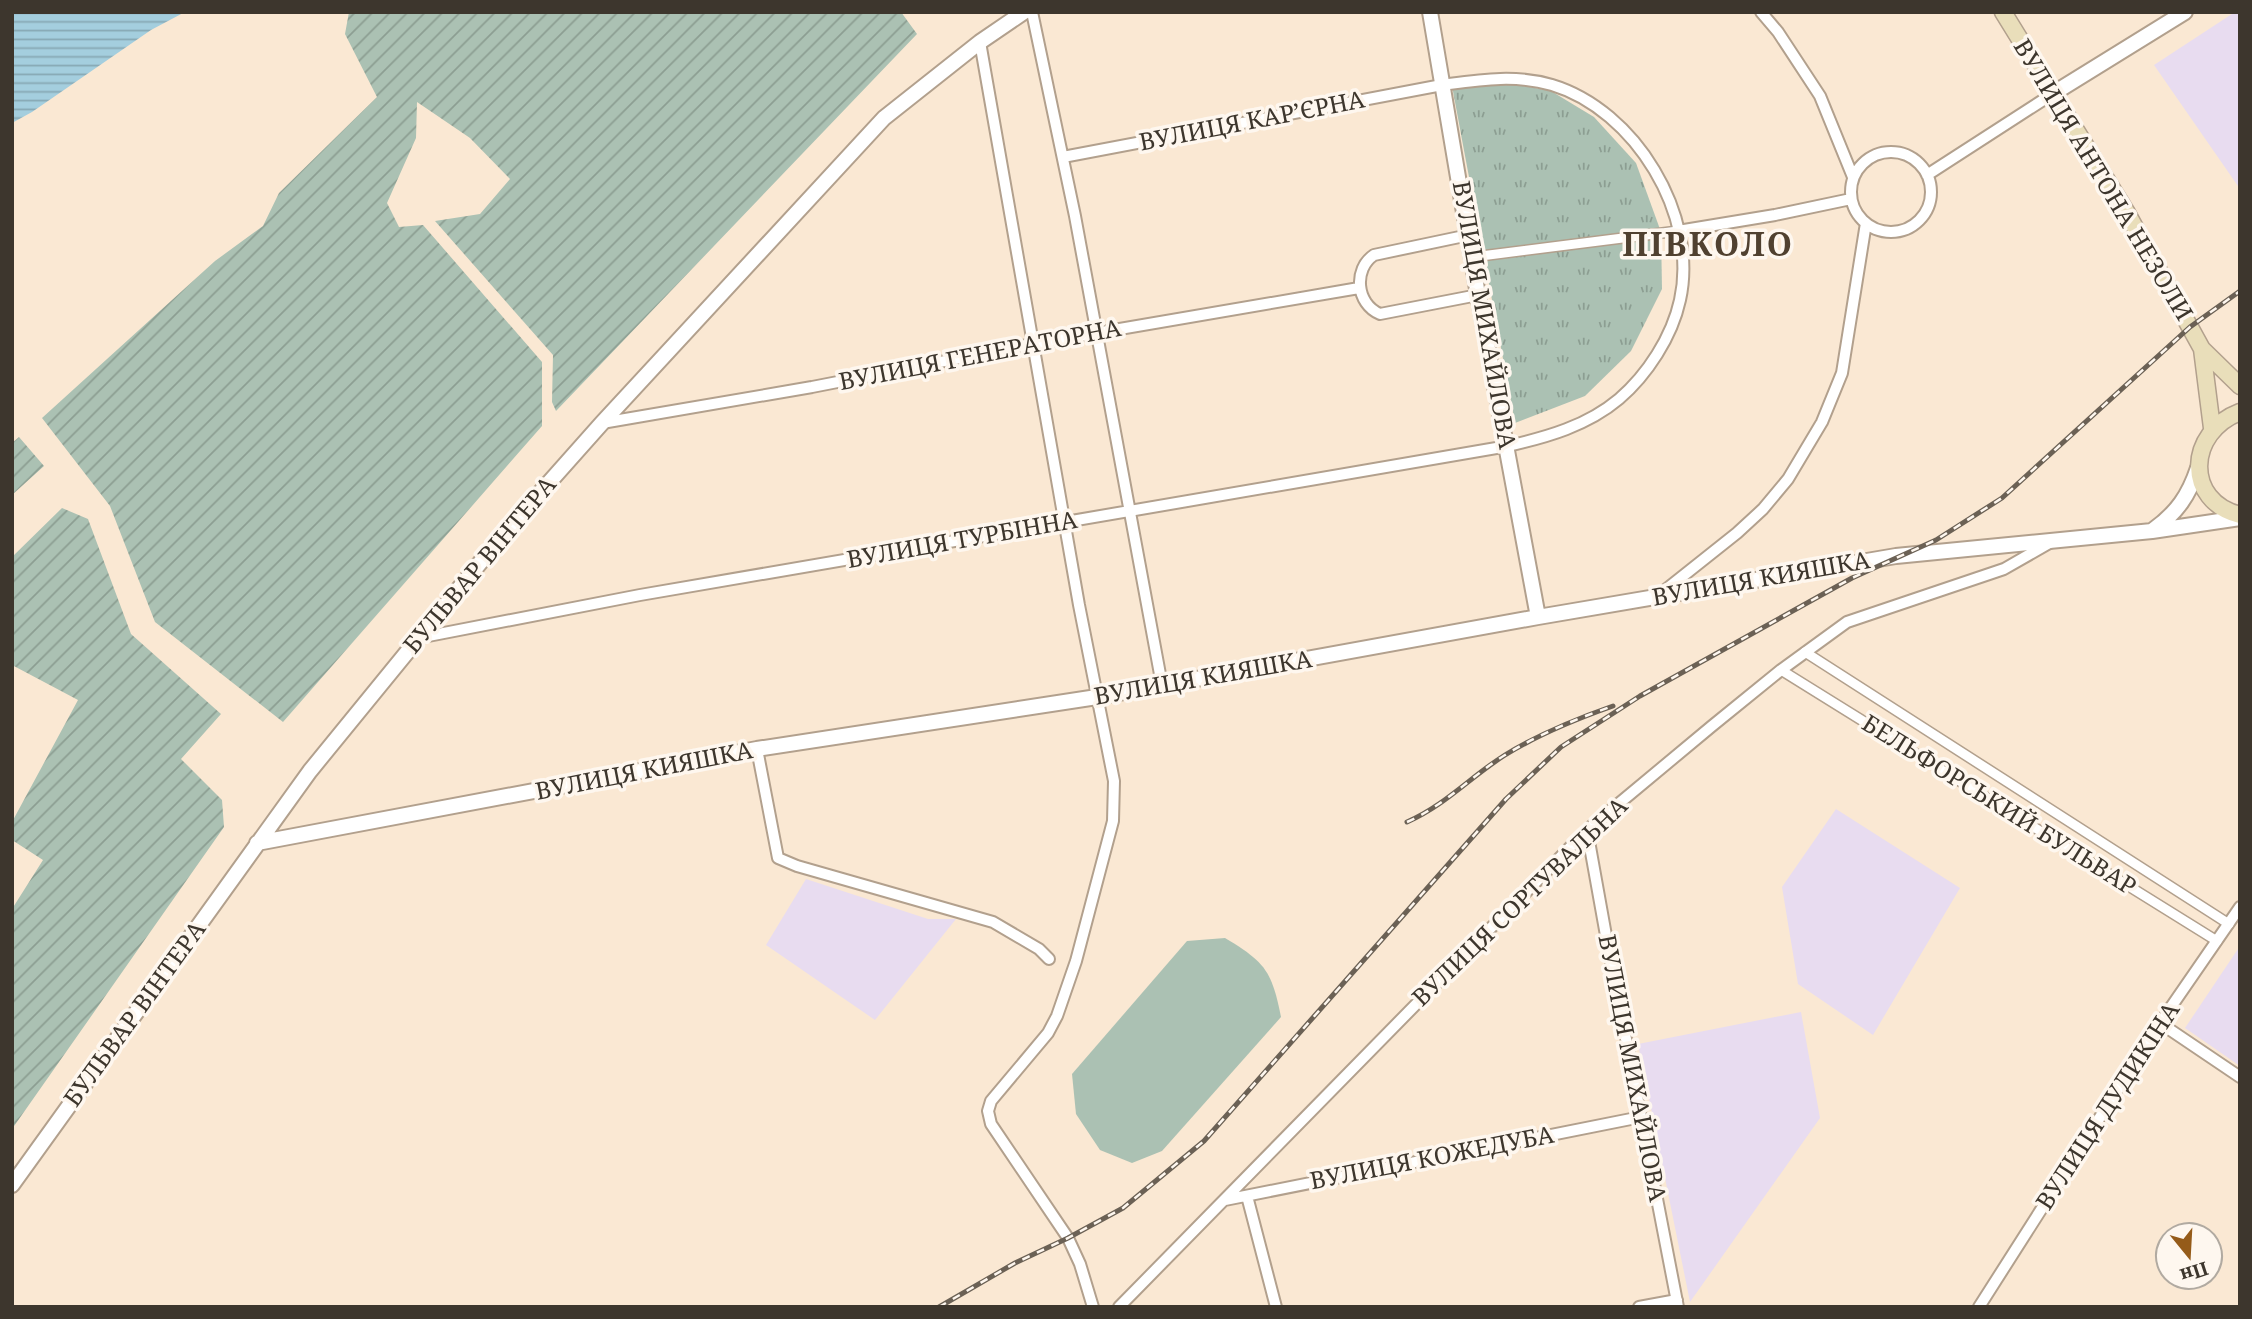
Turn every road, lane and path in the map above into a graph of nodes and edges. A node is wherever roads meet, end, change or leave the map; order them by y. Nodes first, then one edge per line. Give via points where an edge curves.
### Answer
1 (1024, 12) edge
2 (1032, 12) edge
3 (1430, 12) edge
4 (1761, 12) edge
5 (2003, 12) edge
6 (2185, 12) edge
7 (980, 42) junction
8 (1442, 85) junction
9 (2054, 93) junction
10 (1063, 157) junction
11 (1927, 175) junction
12 (1853, 177) junction
13 (1851, 199) junction
14 (1866, 223) junction
15 (1678, 231) junction
16 (1469, 235) junction
17 (1473, 257) junction
18 (1359, 288) junction
19 (1478, 295) junction
20 (1096, 333) junction
21 (1032, 344) junction
22 (2202, 349) junction
23 (2240, 386) edge
24 (2240, 412) edge
25 (602, 423) junction
26 (2213, 428) junction
27 (1507, 446) junction
28 (2199, 468) junction
29 (1131, 511) junction
30 (2240, 516) edge
31 (1065, 523) junction
32 (2152, 531) junction
33 (2053, 541) junction
34 (1657, 597) junction
35 (1538, 617) junction
36 (417, 638) junction
37 (1805, 652) junction
38 (1781, 670) junction
39 (1163, 685) junction
40 (1097, 697) junction
41 (757, 749) junction
42 (1587, 830) junction
43 (257, 843) junction
44 (2240, 907) edge
45 (2229, 924) junction
46 (2217, 941) junction
47 (1049, 959) dead end
48 (2160, 1023) junction
49 (2240, 1077) edge
50 (1641, 1117) junction
51 (12, 1185) edge
52 (1247, 1196) junction
53 (1223, 1200) junction
54 (1677, 1303) edge
55 (1093, 1307) edge
56 (1119, 1307) edge
57 (1276, 1307) edge
58 (1639, 1307) edge
59 (1979, 1307) edge

1 - 7 street, БУЛЬВАР ВІНТЕРА
2 - 10 street
3 - 8 street, ВУЛИЦЯ МИХАЙЛОВА
4 - 12 street via 1820,96
5 - 9 main road, ВУЛИЦЯ АНТОНА НЕЗОЛИ
6 - 9 street
7 - 21 street
7 - 25 street, БУЛЬВАР ВІНТЕРА via 884,118
8 - 10 street, ВУЛИЦЯ КАР’ЄРНА
8 - 15 street, ВУЛИЦЯ КАР’ЄРНА via 1499,77 1526,80 1554,85 1602,111 1654,167
8 - 16 street, ВУЛИЦЯ МИХАЙЛОВА
9 - 11 street
9 - 22 main road, ВУЛИЦЯ АНТОНА НЕЗОЛИ
10 - 20 street
11 - 12 street via 1913,159 1890,152 1868,159
11 - 14 street via 1930,200 1918,222 1895,232 1882,232
12 - 13 street
13 - 14 street
13 - 15 street
14 - 34 street via 1842,373 1822,422 1788,479 1763,509
15 - 17 street
15 - 27 street, ВУЛИЦЯ ТУРБІННА via 1683,260 1680,300 1667,336 1646,370 1619,399 1589,419
16 - 17 street, ВУЛИЦЯ МИХАЙЛОВА
16 - 18 street via 1374,255 1365,261
17 - 19 street, ВУЛИЦЯ МИХАЙЛОВА
18 - 19 street via 1373,311 1380,314
18 - 20 street, ВУЛИЦЯ ГЕНЕРАТОРНА
19 - 27 street, ВУЛИЦЯ МИХАЙЛОВА
20 - 21 street, ВУЛИЦЯ ГЕНЕРАТОРНА
20 - 29 street
21 - 25 street, ВУЛИЦЯ ГЕНЕРАТОРНА
21 - 31 street
22 - 23 main road
22 - 26 main road
24 - 26 main road
25 - 36 street, БУЛЬВАР ВІНТЕРА
26 - 28 main road via 2204,440
27 - 29 street, ВУЛИЦЯ ТУРБІННА
27 - 35 street, ВУЛИЦЯ МИХАЙЛОВА
28 - 30 main road via 2210,495
28 - 32 street via 2182,504
29 - 31 street, ВУЛИЦЯ ТУРБІННА
29 - 39 street
30 - 32 street, ВУЛИЦЯ КИЯШКА
31 - 36 street, ВУЛИЦЯ ТУРБІННА
31 - 40 street
32 - 33 street, ВУЛИЦЯ КИЯШКА
33 - 34 street, ВУЛИЦЯ КИЯШКА via 1896,556
33 - 37 street, ВУЛИЦЯ СОРТУВАЛЬНА via 2004,569 1847,622
34 - 35 street, ВУЛИЦЯ КИЯШКА
35 - 39 street, ВУЛИЦЯ КИЯШКА
36 - 43 street, БУЛЬВАР ВІНТЕРА
37 - 38 street, ВУЛИЦЯ СОРТУВАЛЬНА
37 - 45 street, БЕЛЬФОРСЬКИЙ БУЛЬВАР
38 - 42 street, ВУЛИЦЯ СОРТУВАЛЬНА
38 - 46 street, БЕЛЬФОРСЬКИЙ БУЛЬВАР
39 - 40 street, ВУЛИЦЯ КИЯШКА
40 - 41 street, ВУЛИЦЯ КИЯШКА
40 - 55 street via 1114,780 1110,834 1057,1016 988,1111 991,1124 1068,1238
41 - 43 street, ВУЛИЦЯ КИЯШКА
41 - 47 street via 778,858 993,922
42 - 50 street, ВУЛИЦЯ МИХАЙЛОВА
42 - 53 street, ВУЛИЦЯ СОРТУВАЛЬНА
43 - 51 street, БУЛЬВАР ВІНТЕРА
44 - 45 street, ВУЛИЦЯ ДУДИКІНА
45 - 46 street, ВУЛИЦЯ ДУДИКІНА
46 - 48 street, ВУЛИЦЯ ДУДИКІНА
48 - 49 street
48 - 59 street, ВУЛИЦЯ ДУДИКІНА
50 - 52 street, ВУЛИЦЯ КОЖЕДУБА
50 - 54 street, ВУЛИЦЯ МИХАЙЛОВА
52 - 53 street, ВУЛИЦЯ КОЖЕДУБА
52 - 57 street
53 - 56 street, ВУЛИЦЯ СОРТУВАЛЬНА
54 - 58 street

